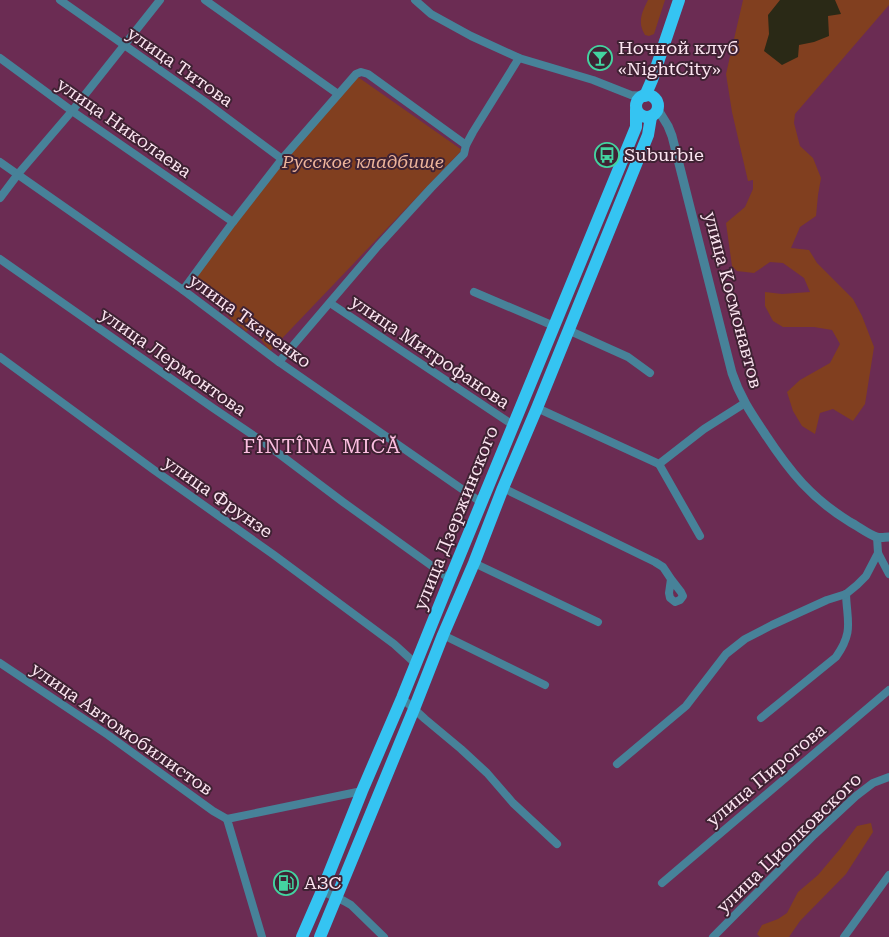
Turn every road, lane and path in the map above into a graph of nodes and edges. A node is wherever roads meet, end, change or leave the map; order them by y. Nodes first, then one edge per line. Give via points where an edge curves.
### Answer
1 (60, 0) edge
2 (160, 0) edge
3 (205, 0) edge
4 (415, 0) edge
5 (679, 0) edge
6 (124, 46) junction
7 (0, 58) edge
8 (519, 58) junction
9 (338, 94) junction
10 (631, 95) junction
11 (652, 104) junction
12 (636, 109) junction
13 (72, 111) junction
14 (466, 145) junction
15 (282, 159) junction
16 (0, 162) edge
17 (18, 174) junction
18 (0, 198) edge
19 (232, 222) junction
20 (0, 259) edge
21 (183, 290) junction
22 (474, 292) dead end
23 (330, 304) junction
24 (554, 326) junction
25 (568, 330) junction
26 (0, 357) edge
27 (279, 362) junction
28 (650, 374) dead end
29 (745, 403) junction
30 (537, 408) junction
31 (513, 425) junction
32 (659, 464) junction
33 (503, 488) junction
34 (482, 503) junction
35 (700, 536) dead end
36 (877, 537) junction
37 (889, 537) edge
38 (878, 553) junction
39 (474, 563) junction
40 (889, 574) edge
41 (450, 579) junction
42 (671, 579) dead end
43 (846, 594) junction
44 (598, 622) dead end
45 (443, 635) junction
46 (0, 662) edge
47 (416, 664) junction
48 (545, 685) dead end
49 (889, 690) edge
50 (402, 698) junction
51 (414, 709) junction
52 (761, 718) dead end
53 (617, 764) dead end
54 (889, 777) edge
55 (362, 791) junction
56 (227, 819) junction
57 (557, 844) dead end
58 (889, 874) edge
59 (662, 883) dead end
60 (322, 891) junction
61 (337, 897) junction
62 (262, 937) edge
63 (302, 937) edge
64 (320, 937) edge
65 (384, 937) edge
66 (713, 937) edge
67 (844, 937) edge

1 - 6 street, улица Титова
2 - 6 street
3 - 9 street
4 - 8 street via 431,14
5 - 11 highway, улица Дзержинского via 652,80
6 - 13 street
6 - 15 street, улица Титова
7 - 13 street, улица Николаева
8 - 10 street
8 - 14 street
9 - 14 street via 356,74 368,74
9 - 15 street
10 - 11 street
10 - 12 street
11 - 12 highway via 644,117
11 - 12 highway via 642,96
11 - 25 highway, улица Дзержинского via 648,134
11 - 29 street, улица Космонавтов via 668,126 677,154 732,373
12 - 24 highway, улица Дзержинского via 636,127
13 - 17 street
13 - 19 street, улица Николаева
14 - 23 street via 464,154 378,246
15 - 19 street
16 - 17 street, улица Ткаченко
17 - 18 street
17 - 21 street, улица Ткаченко
19 - 21 street
20 - 41 street, улица Лермонтова via 266,444
21 - 27 street, улица Ткаченко
22 - 24 street
23 - 27 street
23 - 31 street, улица Митрофанова
24 - 31 highway, улица Дзержинского
25 - 28 street via 628,357
25 - 30 highway, улица Дзержинского
26 - 47 street, улица Фрунзе via 274,555
27 - 34 street, улица Ткаченко
29 - 32 street via 704,429
29 - 36 street, улица Космонавтов via 801,483 839,515
30 - 32 street
30 - 33 highway, улица Дзержинского
31 - 34 highway, улица Дзержинского
32 - 35 street
33 - 39 highway, улица Дзержинского
33 - 42 street via 655,562
34 - 41 highway, улица Дзержинского
36 - 37 street
36 - 38 street
38 - 40 street
38 - 43 street via 866,576
39 - 44 street
39 - 45 highway, улица Дзержинского
41 - 47 highway, улица Дзержинского
43 - 52 street via 847,636 836,657
43 - 53 street via 746,639 726,654 686,706
45 - 48 street
45 - 51 highway, улица Дзержинского
46 - 56 street, улица Автомобилистов
47 - 50 highway, улица Дзержинского
49 - 59 street, улица Пирогова
50 - 51 street
50 - 55 highway, улица Дзержинского
51 - 57 street via 487,773 513,803
51 - 61 highway, улица Дзержинского
54 - 66 street, улица Циолковского via 873,783 856,796
55 - 56 street
55 - 60 highway, улица Дзержинского
56 - 62 street
58 - 67 street
60 - 61 street
60 - 63 highway, улица Дзержинского
61 - 64 highway, улица Дзержинского
61 - 65 street via 351,905

